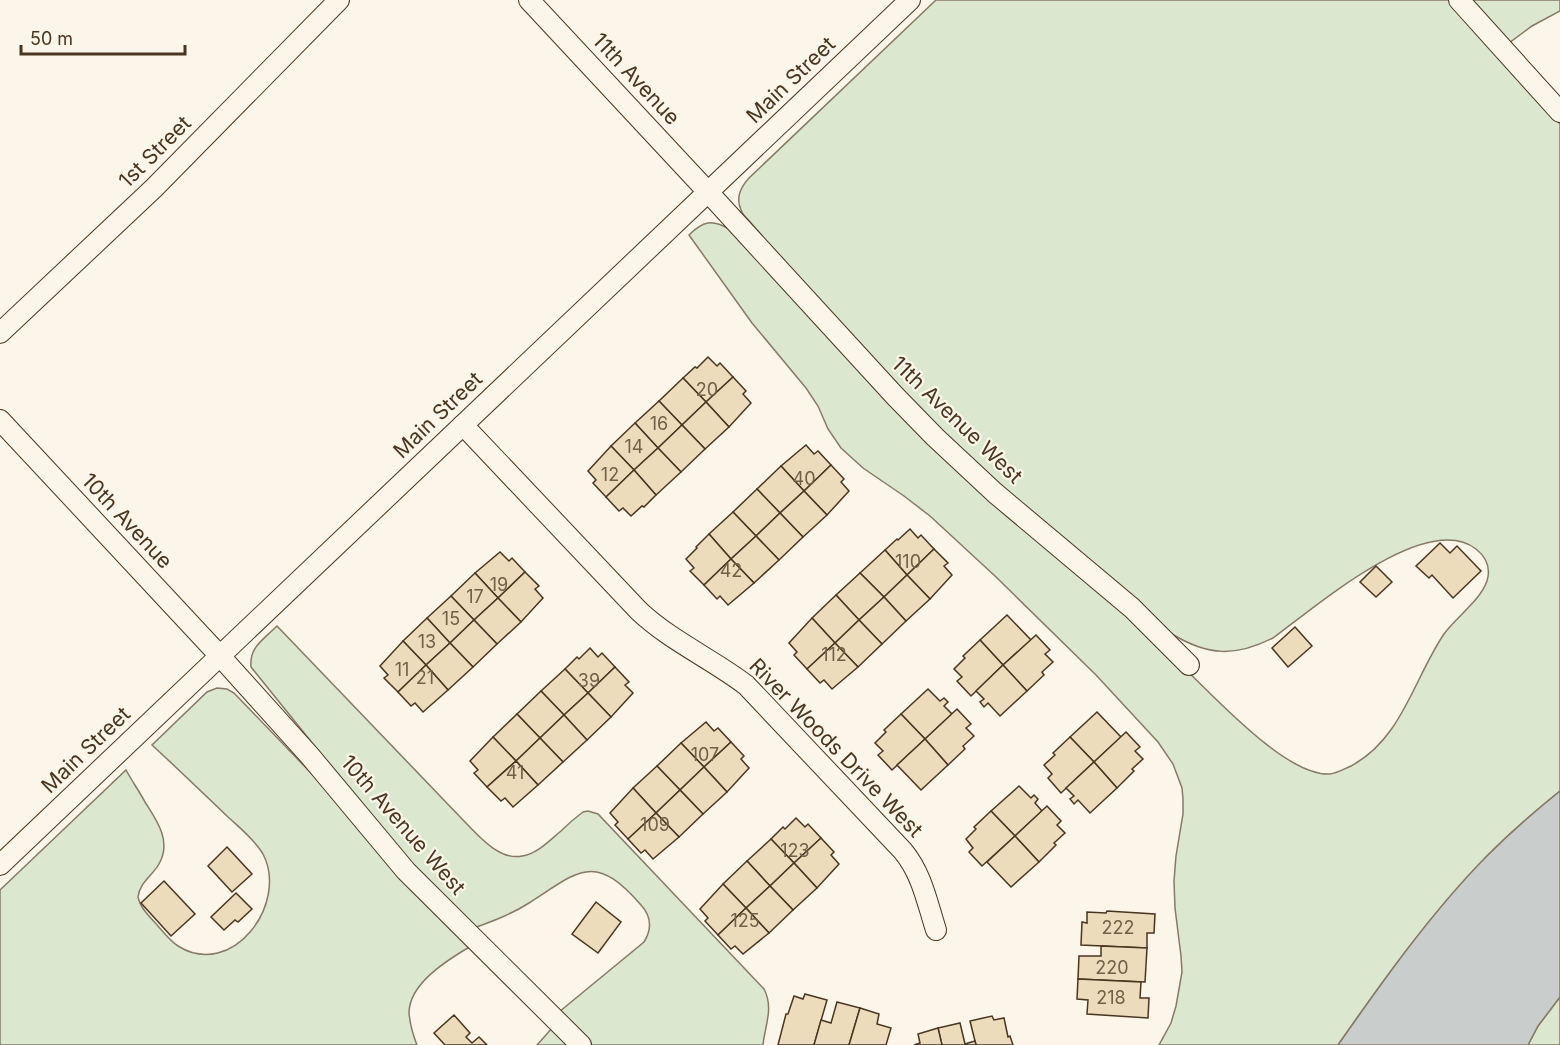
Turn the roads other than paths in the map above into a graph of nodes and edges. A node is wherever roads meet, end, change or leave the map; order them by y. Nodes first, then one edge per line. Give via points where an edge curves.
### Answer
1 (339, 0) edge
2 (529, 0) edge
3 (910, 0) edge
4 (1459, 0) edge
5 (1560, 112) edge
6 (708, 192) junction
7 (0, 333) edge
8 (0, 420) edge
9 (463, 425) junction
10 (220, 656) junction
11 (1189, 665) dead end
12 (0, 865) edge
13 (936, 930) dead end
14 (581, 1045) edge

1 - 7 street, 1st Street via 154,188
2 - 6 street, 11th Avenue
3 - 6 street, Main Street
4 - 5 street
6 - 9 street, Main Street
6 - 11 street, 11th Avenue West via 948,450 1132,608
8 - 10 street, 10th Avenue
9 - 10 street, Main Street
9 - 13 street, River Woods Drive West via 639,611 661,630 746,685 895,842 918,873
10 - 12 street, Main Street
10 - 14 street, 10th Avenue West via 331,778 414,879

